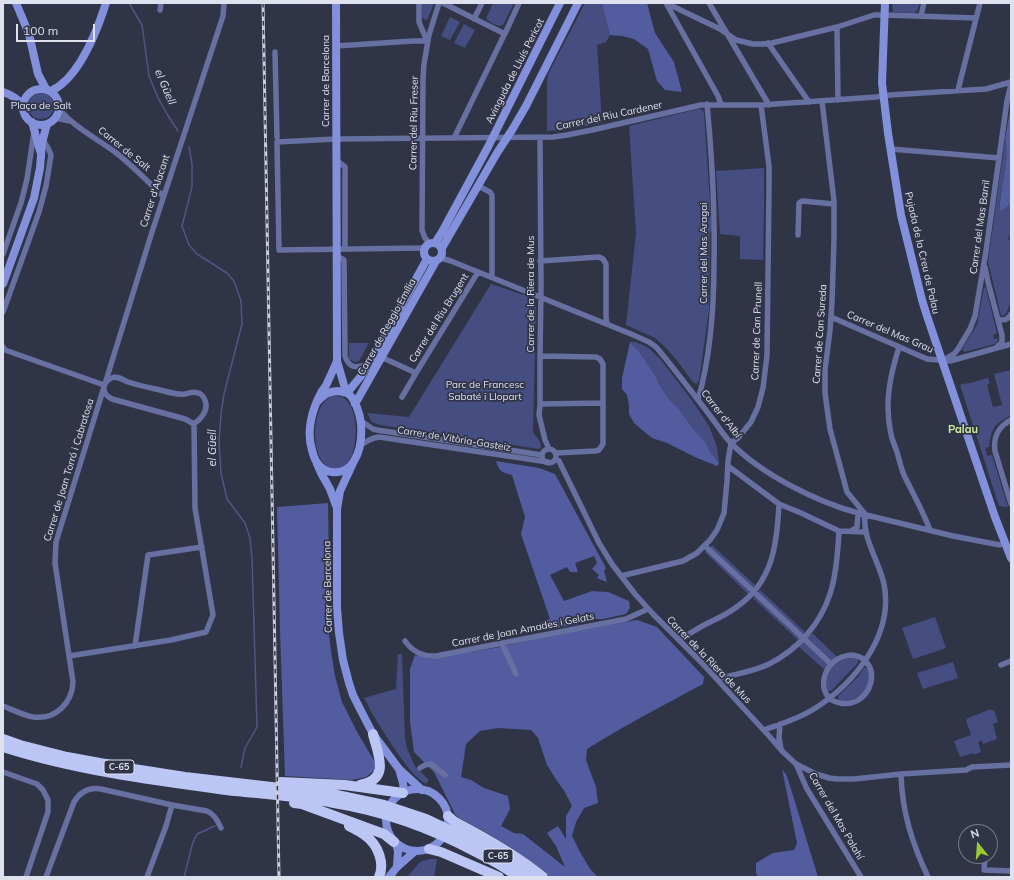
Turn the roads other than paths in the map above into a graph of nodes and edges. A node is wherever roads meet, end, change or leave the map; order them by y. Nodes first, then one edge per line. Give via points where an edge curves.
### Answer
1 (16, 3) edge
2 (106, 3) edge
3 (161, 3) edge
4 (224, 3) edge
5 (336, 3) edge
6 (419, 3) edge
7 (439, 3) edge
8 (443, 3) edge
9 (482, 3) edge
10 (519, 3) edge
11 (560, 3) edge
12 (578, 3) edge
13 (666, 3) edge
14 (708, 3) edge
15 (885, 3) edge
16 (924, 3) edge
17 (980, 3) edge
18 (160, 10) dead end
19 (885, 15) junction
20 (921, 16) junction
21 (976, 18) junction
22 (474, 19) junction
23 (837, 27) junction
24 (505, 34) junction
25 (728, 35) junction
26 (427, 41) junction
27 (768, 43) junction
28 (336, 46) junction
29 (275, 52) dead end
30 (38, 74) junction
31 (1011, 83) edge
32 (958, 90) junction
33 (3, 92) edge
34 (31, 92) junction
35 (51, 93) junction
36 (884, 95) junction
37 (14, 96) junction
38 (838, 100) junction
39 (822, 101) junction
40 (809, 102) junction
41 (707, 104) junction
42 (721, 104) junction
43 (23, 105) junction
44 (761, 105) junction
45 (769, 105) junction
46 (59, 109) junction
47 (55, 118) junction
48 (70, 121) junction
49 (46, 124) junction
50 (33, 126) junction
51 (510, 134) junction
52 (493, 137) junction
53 (540, 137) junction
54 (422, 138) junction
55 (454, 138) junction
56 (277, 139) junction
57 (336, 139) junction
58 (43, 140) junction
59 (890, 149) junction
60 (41, 154) junction
61 (999, 158) junction
62 (481, 187) junction
63 (163, 196) junction
64 (834, 204) junction
65 (798, 235) dead end
66 (430, 245) junction
67 (442, 248) junction
68 (339, 251) junction
69 (3, 254) edge
70 (435, 259) junction
71 (540, 261) junction
72 (984, 262) junction
73 (478, 272) junction
74 (492, 278) junction
75 (981, 283) junction
76 (3, 284) edge
77 (989, 286) junction
78 (540, 297) junction
79 (3, 312) edge
80 (1011, 314) edge
81 (831, 317) junction
82 (998, 319) junction
83 (607, 324) junction
84 (1002, 335) junction
85 (1011, 343) edge
86 (899, 347) junction
87 (996, 348) junction
88 (4, 349) edge
89 (344, 349) junction
90 (540, 356) junction
91 (381, 357) junction
92 (337, 360) junction
93 (942, 361) junction
94 (368, 364) junction
95 (416, 373) junction
96 (104, 385) junction
97 (348, 391) junction
98 (402, 397) dead end
99 (698, 400) junction
100 (317, 402) junction
101 (603, 403) junction
102 (355, 404) junction
103 (540, 404) junction
104 (1011, 420) edge
105 (361, 421) junction
106 (194, 424) junction
107 (731, 443) junction
108 (360, 446) junction
109 (549, 449) junction
110 (542, 455) junction
111 (556, 456) junction
112 (316, 461) junction
113 (353, 462) junction
114 (548, 462) junction
115 (728, 466) junction
116 (779, 504) junction
117 (1011, 504) edge
118 (337, 509) junction
119 (858, 513) junction
120 (865, 514) junction
121 (930, 530) junction
122 (840, 531) junction
123 (851, 531) junction
124 (865, 532) junction
125 (1005, 543) junction
126 (705, 546) junction
127 (202, 548) junction
128 (1011, 558) edge
129 (621, 576) junction
130 (755, 592) junction
131 (648, 609) junction
132 (804, 638) junction
133 (679, 640) junction
134 (405, 641) dead end
135 (502, 643) junction
136 (135, 646) junction
137 (69, 656) junction
138 (865, 660) junction
139 (1011, 661) edge
140 (831, 664) junction
141 (1001, 665) dead end
142 (516, 674) dead end
143 (716, 679) junction
144 (829, 698) junction
145 (3, 706) edge
146 (780, 724) junction
147 (764, 730) junction
148 (373, 734) junction
149 (3, 735) edge
150 (3, 739) edge
151 (26, 746) junction
152 (3, 747) edge
153 (782, 751) junction
154 (3, 752) edge
155 (39, 758) junction
156 (796, 764) junction
157 (1011, 765) edge
158 (420, 768) dead end
159 (399, 769) junction
160 (3, 772) edge
161 (901, 774) junction
162 (445, 775) dead end
163 (214, 784) junction
164 (356, 786) junction
165 (253, 788) junction
166 (422, 790) junction
167 (287, 792) junction
168 (404, 792) junction
169 (172, 805) junction
170 (325, 812) junction
171 (448, 816) junction
172 (221, 828) dead end
173 (463, 841) junction
174 (395, 843) junction
175 (429, 849) junction
176 (414, 852) junction
177 (984, 864) edge
178 (397, 867) junction
179 (1011, 871) edge
180 (26, 877) edge
181 (46, 877) edge
182 (147, 877) edge
183 (379, 877) edge
184 (389, 877) edge
185 (498, 877) edge
186 (518, 877) edge
187 (530, 877) edge
188 (543, 877) edge
189 (861, 877) edge
190 (928, 877) edge

1 - 30 street via 28,34
2 - 35 street via 98,28 81,61 63,84
3 - 18 street
4 - 63 street, Carrer d'Alacant via 223,16
5 - 28 street, Carrer de Barcelona
6 - 26 street via 419,22
7 - 26 street, Carrer del Riu Freser
8 - 22 street
9 - 22 street
10 - 24 street
11 - 52 street, Avinguda de Lluís Pericot
12 - 51 street
13 - 25 street
13 - 42 street
14 - 25 street
15 - 19 street, Pujada de la Creu de Palau
16 - 20 street
17 - 21 street
19 - 20 street
19 - 23 street via 874,15
19 - 36 street, Pujada de la Creu de Palau via 882,83
20 - 21 street
21 - 32 street
22 - 24 street
23 - 27 street
23 - 38 street
24 - 55 street
25 - 27 street via 745,43
25 - 45 street
26 - 28 street
26 - 54 street, Carrer del Riu Freser via 423,78
27 - 40 street
28 - 57 street, Carrer de Barcelona
29 - 56 street
30 - 34 street via 36,85
30 - 35 street
31 - 32 street, Carrer del Riu Cardener via 986,89
31 - 61 street, Carrer del Mas Barril
32 - 36 street, Carrer del Riu Cardener
33 - 37 street
34 - 35 street via 41,89
34 - 37 street
34 - 43 street
35 - 46 street via 59,104
36 - 38 street, Carrer del Riu Cardener
36 - 59 street, Pujada de la Creu de Palau
37 - 43 street
38 - 39 street, Carrer del Riu Cardener
39 - 40 street, Carrer del Riu Cardener
39 - 64 street, Carrer de Can Sureda
40 - 45 street, Carrer del Riu Cardener
41 - 42 street, Carrer del Riu Cardener
41 - 53 street, Carrer del Riu Cardener via 567,135
41 - 99 street, Carrer del Mas Aragai via 714,205 713,312 706,366
42 - 44 street, Carrer del Riu Cardener
43 - 50 street via 24,114
44 - 45 street, Carrer del Riu Cardener
44 - 107 street, Carrer de Can Prunell via 769,175 766,366 755,414 741,435
46 - 47 street
46 - 48 street, Carrer de Salt
47 - 48 street, Carrer de Salt
47 - 49 street
48 - 63 street, Carrer de Salt via 114,152
49 - 50 street
49 - 58 street
50 - 60 street
50 - 69 street via 27,179
51 - 52 street, Carrer del Riu Cardener
51 - 53 street, Carrer del Riu Cardener
51 - 62 street via 497,153
52 - 55 street, Carrer del Riu Cardener
52 - 66 street, Avinguda de Lluís Pericot via 442,232
53 - 71 street, Carrer de la Riera de Mus
54 - 55 street, Carrer del Riu Cardener
54 - 57 street, Carrer del Riu Cardener
54 - 66 street, Carrer del Riu Freser via 422,230
56 - 57 street, Carrer del Riu Cardener
56 - 68 street via 279,250
57 - 68 street, Carrer de Barcelona
58 - 60 street
58 - 79 street via 51,155 46,186
59 - 61 street
59 - 93 street, Pujada de la Creu de Palau via 901,215 912,260
60 - 76 street via 34,198
61 - 72 street, Carrer del Mas Barril
62 - 67 street
62 - 74 street via 492,195
63 - 96 street, Carrer d'Alacant
64 - 65 street via 802,201 799,203
64 - 81 street, Carrer de Can Sureda
66 - 67 street via 439,244
66 - 68 street
66 - 70 street via 424,255
67 - 70 street via 443,253
68 - 89 street, Carrer de Barcelona via 344,260
68 - 92 street, Carrer de Barcelona
70 - 73 street, Carrer d'Albí
70 - 91 street, Carrer de Reggio Emília
70 - 94 street, Carrer de Reggio Emília
71 - 78 street, Carrer de la Riera de Mus
71 - 83 street via 599,257 603,259 606,264
72 - 75 street, Carrer del Mas Barril
72 - 77 street
73 - 74 street, Carrer d'Albí
73 - 95 street, Carrer del Riu Brugent
74 - 78 street, Carrer d'Albí
75 - 77 street
75 - 93 street, Carrer del Mas Barril via 976,316 970,329 954,354
77 - 82 street
78 - 83 street, Carrer d'Albí
78 - 90 street, Carrer de la Riera de Mus
80 - 82 street via 1006,320
81 - 86 street, Carrer del Mas Grau
81 - 120 street, Carrer de Can Sureda via 825,370 828,419 847,492
82 - 84 street
83 - 99 street, Carrer d'Albí via 656,347
84 - 85 street
84 - 87 street via 1002,342
85 - 87 street
86 - 93 street, Carrer del Mas Grau via 927,359
86 - 121 street via 889,390 891,435 904,474
87 - 93 street
88 - 96 street
89 - 92 street, Carrer de Barcelona
89 - 94 street, Carrer de Barcelona via 346,360 351,366 360,367
90 - 101 street via 600,359 603,364
90 - 103 street, Carrer de la Riera de Mus
91 - 95 street, Carrer del Riu Brugent
91 - 102 street, Carrer de Reggio Emília
92 - 97 street, Carrer de Barcelona
92 - 100 street, Carrer de Barcelona
93 - 125 street, Pujada de la Creu de Palau
94 - 97 street, Carrer de Reggio Emília
95 - 98 street, Carrer del Riu Brugent
96 - 106 street via 105,394 112,399 185,419
96 - 106 street via 110,379 119,377 174,394 198,393 204,399 206,410
96 - 137 street, Carrer de Joan Torró i Cabratosa via 56,542 55,563
97 - 100 street via 325,394
97 - 102 street
99 - 107 street, Carrer d'Albí
100 - 112 street via 310,430 311,447
101 - 103 street
101 - 111 street via 603,444 599,450
102 - 105 street
103 - 109 street, Carrer de la Riera de Mus via 539,415
104 - 117 street via 998,430 994,446
105 - 108 street
105 - 110 street, Carrer de Vitòria-Gasteiz via 378,430
106 - 127 street via 195,508
107 - 115 street
107 - 119 street, Carrer d'Albí via 772,475 808,494
108 - 113 street
108 - 114 street, Carrer de Vitòria-Gasteiz via 374,437 380,437
109 - 110 street
109 - 111 street via 554,450
110 - 114 street
111 - 114 street via 553,462
111 - 129 street, Carrer de la Riera de Mus via 599,543
112 - 113 street via 325,470 335,473
112 - 118 street, Carrer de Barcelona
113 - 118 street, Carrer de Barcelona via 340,491
115 - 116 street
115 - 126 street via 724,512 717,530
116 - 122 street
116 - 130 street via 773,555
118 - 148 street, Carrer de Barcelona via 337,608 342,660 358,707
119 - 120 street, Carrer d'Albí
119 - 123 street via 857,527
120 - 121 street, Carrer d'Albí
120 - 124 street
121 - 125 street, Carrer d'Albí via 1000,545
122 - 123 street
122 - 132 street via 830,594 817,621
123 - 124 street
124 - 138 street via 884,584 886,604 880,633
125 - 128 street, Pujada de la Creu de Palau
126 - 129 street via 683,561
126 - 130 street
127 - 136 street via 148,555
127 - 136 street via 213,615 206,632
129 - 131 street, Carrer de la Riera de Mus
130 - 132 street
130 - 133 street via 737,607
131 - 133 street, Carrer de la Riera de Mus
131 - 135 street, Carrer de Joan Amades i Gelats via 626,619
132 - 140 street
132 - 143 street via 769,664
133 - 143 street, Carrer de la Riera de Mus
134 - 135 street, Carrer de Joan Amades i Gelats via 412,650 430,657
135 - 142 street
136 - 137 street
137 - 145 street, Carrer de Joan Torró i Cabratosa via 72,694 62,708 52,715 35,717
138 - 140 street via 849,655
138 - 144 street via 852,677
138 - 144 street via 872,676 871,685 865,695 858,701 847,704
139 - 141 street
140 - 144 street via 824,682
143 - 147 street, Carrer de la Riera de Mus
144 - 146 street via 814,709
146 - 147 street
146 - 153 street via 779,738
147 - 153 street, Carrer de la Riera de Mus
148 - 159 street, Carrer de Barcelona
148 - 164 highway via 380,759 379,773 370,782
149 - 151 highway
150 - 151 highway, C-65
151 - 163 highway, C-65 via 67,757
152 - 155 highway, C-65
153 - 156 street, Carrer de la Riera de Mus
154 - 155 highway
155 - 163 highway, C-65 via 126,776
156 - 161 street, Carrer de la Riera de Mus via 816,774 837,779
156 - 189 street, Carrer del Mas Palahí via 807,789
157 - 161 street, Carrer de la Riera de Mus
158 - 162 street via 425,764 431,764
159 - 166 street, Carrer de Barcelona
159 - 168 street, Carrer de Barcelona
160 - 180 street via 37,784 48,800 48,812
161 - 190 street via 907,822
163 - 165 highway via 234,779
163 - 165 highway via 235,794
164 - 167 highway via 346,784
164 - 168 highway
165 - 167 highway, C-65
166 - 168 street
166 - 171 street via 440,799
167 - 170 highway via 302,804
167 - 173 highway, C-65 via 332,798
168 - 174 street via 391,803 386,816 387,830
169 - 172 street via 211,812
169 - 181 street via 97,789 90,789 78,795
169 - 182 street
170 - 174 highway via 384,834
170 - 183 highway via 356,829 375,845 381,864
171 - 175 street via 445,836
171 - 188 highway via 508,851
173 - 186 highway, C-65
173 - 187 highway, C-65 via 518,867
174 - 176 street
174 - 178 street via 398,850
175 - 176 street
175 - 185 highway
176 - 178 street
177 - 179 street via 984,870
178 - 184 street

